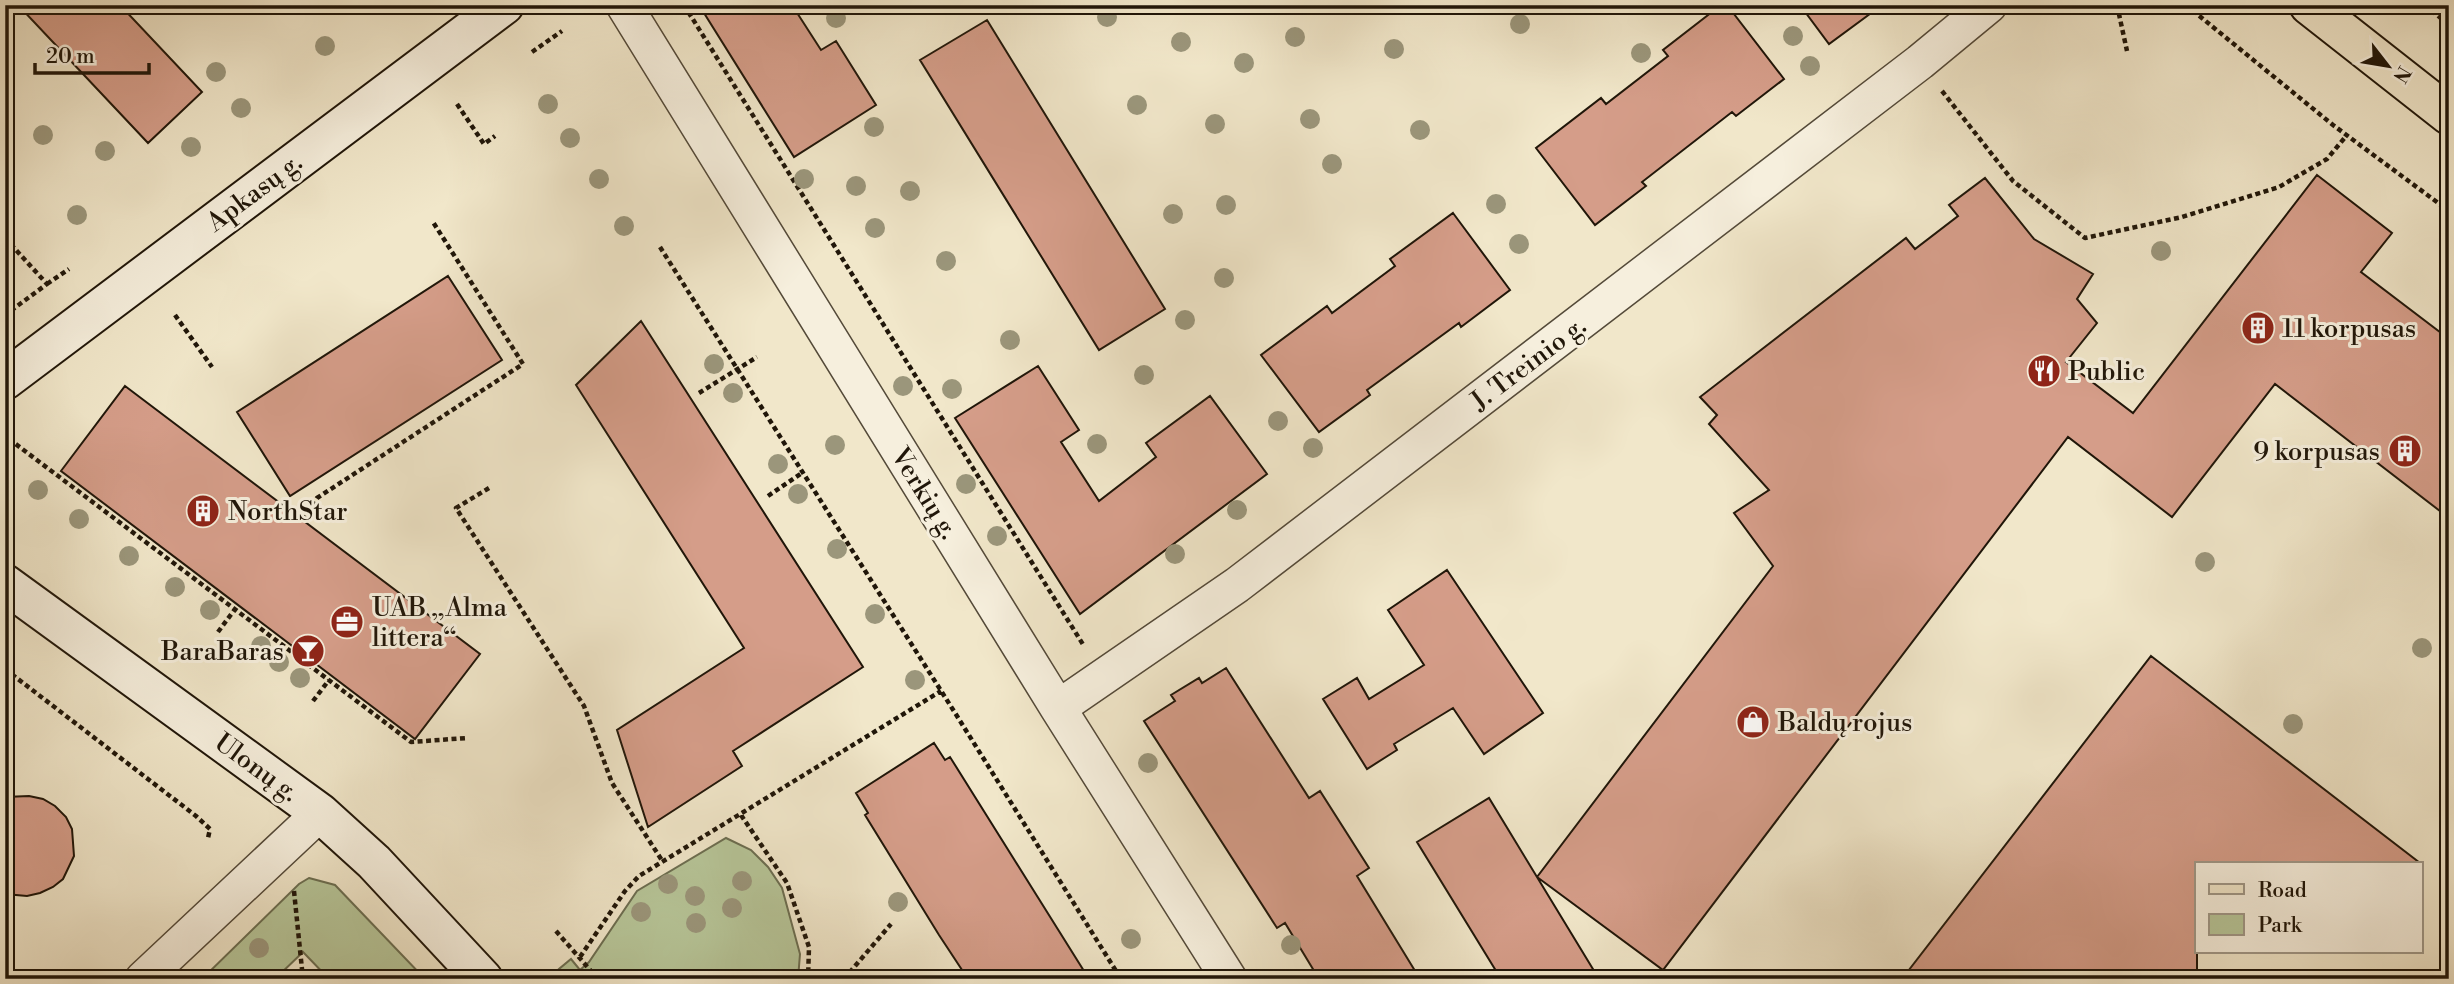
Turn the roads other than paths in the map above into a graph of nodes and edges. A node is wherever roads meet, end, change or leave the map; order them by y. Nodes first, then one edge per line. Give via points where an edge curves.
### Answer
1 (504, 5) edge
2 (624, 5) edge
3 (1989, 5) edge
4 (2309, 5) edge
5 (2449, 115) edge
6 (5, 380) edge
7 (5, 584) edge
8 (1058, 708) junction
9 (320, 813) junction
10 (143, 979) edge
11 (483, 979) edge
12 (1229, 979) edge

1 - 6 main road, Apkasų g.
2 - 8 street, Verkių g.
3 - 8 street, J. Treinio g. via 1237,585
4 - 5 main road
7 - 9 main road, Ulonų g.
8 - 12 street, Verkių g.
9 - 10 street
9 - 11 main road, Ulonų g. via 374,862

